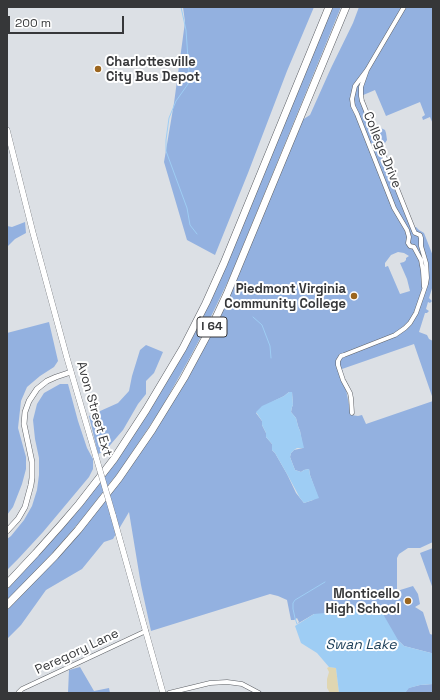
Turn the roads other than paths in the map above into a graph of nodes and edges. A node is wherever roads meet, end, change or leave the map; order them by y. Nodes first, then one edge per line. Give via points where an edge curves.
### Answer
1 (329, 7) edge
2 (346, 7) edge
3 (404, 7) edge
4 (367, 70) junction
5 (7, 130) edge
6 (398, 192) junction
7 (389, 196) junction
8 (415, 233) junction
9 (408, 237) junction
10 (421, 244) junction
11 (414, 247) junction
12 (424, 289) junction
13 (71, 372) junction
14 (352, 413) dead end
15 (7, 531) edge
16 (7, 584) edge
17 (7, 605) edge
18 (146, 631) junction
19 (18, 693) edge
20 (163, 693) edge
21 (169, 693) edge
22 (259, 693) edge

1 - 16 highway, I 64 via 224,263 180,354 114,459 62,525
2 - 17 highway, I 64 via 227,294 184,378 119,478 78,530
3 - 4 street, College Drive
4 - 6 street, College Drive via 361,87 361,98
4 - 7 street, College Drive via 355,86 354,106
5 - 13 main road, Avon Street Ext
6 - 7 street
6 - 8 street, College Drive
7 - 9 street, College Drive via 396,213 406,227
8 - 9 street
8 - 10 street, College Drive via 421,238
9 - 11 street, College Drive via 409,245
10 - 11 street
10 - 12 street, College Drive via 427,269
11 - 12 street, College Drive via 422,265
12 - 14 street, College Drive via 416,313 405,328 395,335 341,356 338,361 350,393
13 - 15 street via 47,381 29,401 24,424 32,462 31,485 25,506
13 - 18 main road, Avon Street Ext, bridge
18 - 19 street, Peregory Lane
18 - 20 main road, Avon Street Ext
21 - 22 street via 219,682 236,683

